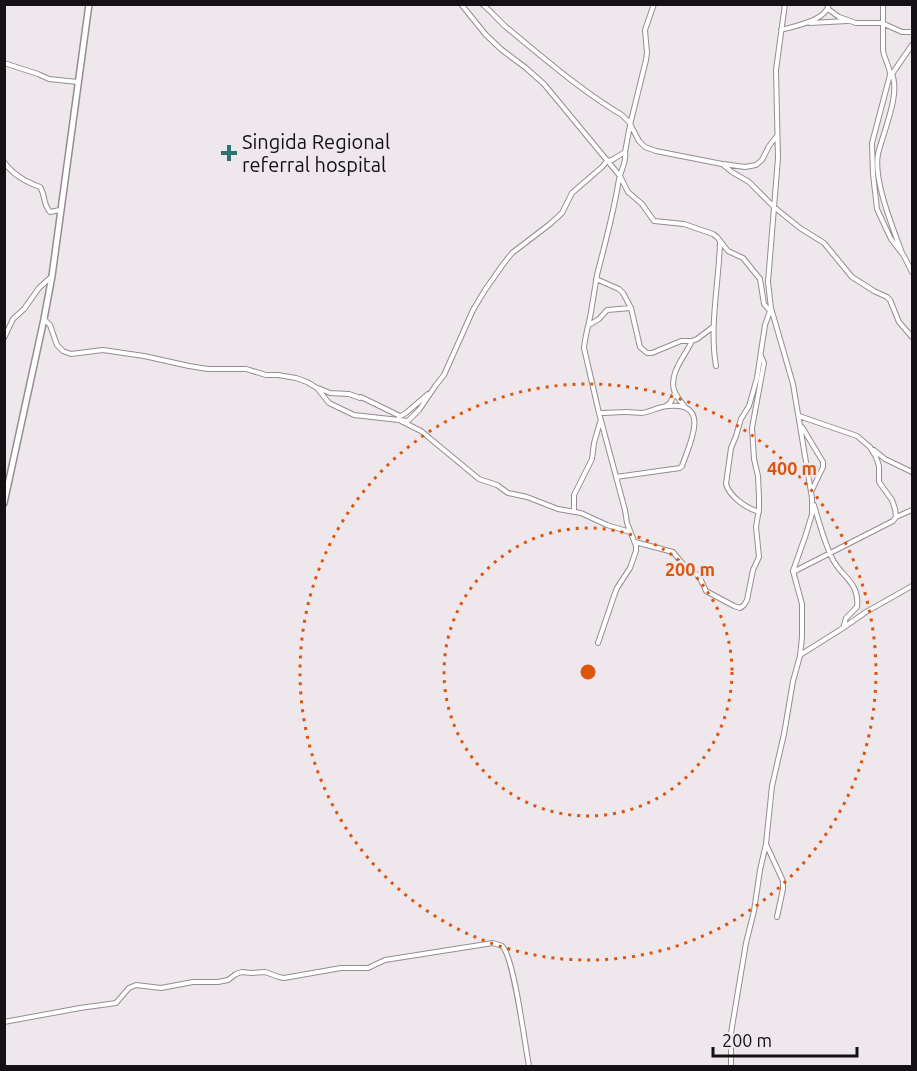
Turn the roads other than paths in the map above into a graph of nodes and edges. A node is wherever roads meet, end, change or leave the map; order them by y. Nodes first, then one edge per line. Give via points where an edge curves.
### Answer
1 (89, 4) edge
2 (461, 4) edge
3 (482, 4) edge
4 (654, 4) edge
5 (785, 4) edge
6 (883, 4) edge
7 (828, 7) edge
8 (852, 21) junction
9 (806, 23) junction
10 (882, 23) junction
11 (781, 30) junction
12 (912, 32) edge
13 (912, 45) edge
14 (4, 63) edge
15 (891, 72) junction
16 (78, 82) junction
17 (630, 124) junction
18 (778, 135) junction
19 (625, 152) junction
20 (607, 161) junction
21 (4, 162) edge
22 (722, 164) junction
23 (620, 176) junction
24 (774, 207) junction
25 (60, 210) junction
26 (720, 241) junction
27 (904, 256) junction
28 (912, 273) edge
29 (52, 276) junction
30 (596, 279) junction
31 (631, 308) junction
32 (770, 309) junction
33 (44, 319) junction
34 (588, 326) junction
35 (713, 327) junction
36 (912, 337) edge
37 (4, 338) edge
38 (692, 341) junction
39 (761, 356) junction
40 (716, 366) dead end
41 (435, 386) junction
42 (317, 388) junction
43 (675, 393) junction
44 (665, 406) junction
45 (685, 407) junction
46 (599, 413) junction
47 (799, 415) junction
48 (400, 419) junction
49 (601, 420) junction
50 (800, 424) junction
51 (870, 447) junction
52 (912, 472) edge
53 (616, 477) junction
54 (811, 492) junction
55 (812, 498) junction
56 (4, 502) edge
57 (912, 510) edge
58 (575, 512) junction
59 (759, 512) junction
60 (896, 517) junction
61 (631, 532) junction
62 (634, 542) junction
63 (830, 553) junction
64 (793, 572) junction
65 (912, 586) edge
66 (843, 628) junction
67 (598, 643) dead end
68 (800, 656) junction
69 (766, 844) junction
70 (777, 917) dead end
71 (4, 1022) edge
72 (529, 1066) edge
73 (731, 1066) edge

1 - 16 main road
2 - 20 street via 494,42 544,84
3 - 17 street via 564,76 622,114
4 - 17 street via 646,24 646,60
5 - 11 street
6 - 10 street
7 - 8 street via 838,17
7 - 9 street
8 - 9 street
8 - 10 street
9 - 11 street
10 - 12 street
10 - 15 street via 884,57
11 - 18 street via 776,70
13 - 15 street
14 - 16 street via 52,80
15 - 27 street via 893,99 877,167 881,192
15 - 27 street via 872,144 873,174 877,209
16 - 25 main road
17 - 19 street
17 - 22 street via 645,147
18 - 22 street via 756,165
18 - 24 street
19 - 20 street
19 - 23 street
20 - 23 street
20 - 41 street via 572,193 557,218 504,263 473,310 444,375
21 - 25 street via 22,179 40,187 50,212
22 - 24 street via 754,186
23 - 26 street via 628,192 654,221 704,230
23 - 30 street
24 - 32 street via 768,282
24 - 36 street via 824,243 852,277 887,297 899,322
25 - 29 main road
26 - 32 street via 728,251 743,258 760,279 764,304
26 - 35 street
27 - 28 street
29 - 33 main road
29 - 37 street via 14,319
30 - 31 street via 619,289
30 - 34 street
31 - 34 street via 610,309
31 - 38 street via 643,350 652,353 681,340
32 - 39 street
32 - 47 street
33 - 42 street via 57,345 71,354 103,350 208,369 246,369 296,378
33 - 56 main road
34 - 46 street via 584,348
35 - 38 street
35 - 40 street
38 - 43 street via 678,364 673,381
39 - 59 street via 764,363 752,428
39 - 59 street via 753,395 731,448 726,484 732,495
41 - 48 street
41 - 48 street via 408,421
42 - 48 street via 361,397
42 - 48 street via 330,403 354,416
43 - 44 street
43 - 45 street
44 - 45 street
44 - 46 street via 641,413
45 - 53 street via 695,422 682,466
46 - 49 street
47 - 50 street
47 - 51 street via 857,436
48 - 58 street via 421,431 479,479 511,494
49 - 53 street
49 - 58 street via 592,459 574,495
50 - 54 street
50 - 54 street via 823,462
51 - 52 street
51 - 60 street via 879,466 879,482 892,500
53 - 61 street
54 - 55 street
55 - 63 street
55 - 64 street via 812,514
57 - 60 street
58 - 61 street
59 - 62 street via 759,559 747,600 740,608 706,591 702,580 673,552
60 - 63 street
61 - 62 street
62 - 67 street via 635,556 617,588
63 - 64 street
63 - 66 street via 856,592 857,607 846,618
64 - 68 street via 802,604
65 - 66 street
66 - 68 street
68 - 69 street via 772,786
69 - 70 street via 783,881
69 - 73 street via 731,1034
71 - 72 street via 116,1003 136,985 161,988 218,982 242,972 265,972 284,978 341,968 368,968 385,960 493,944 504,948 510,965

